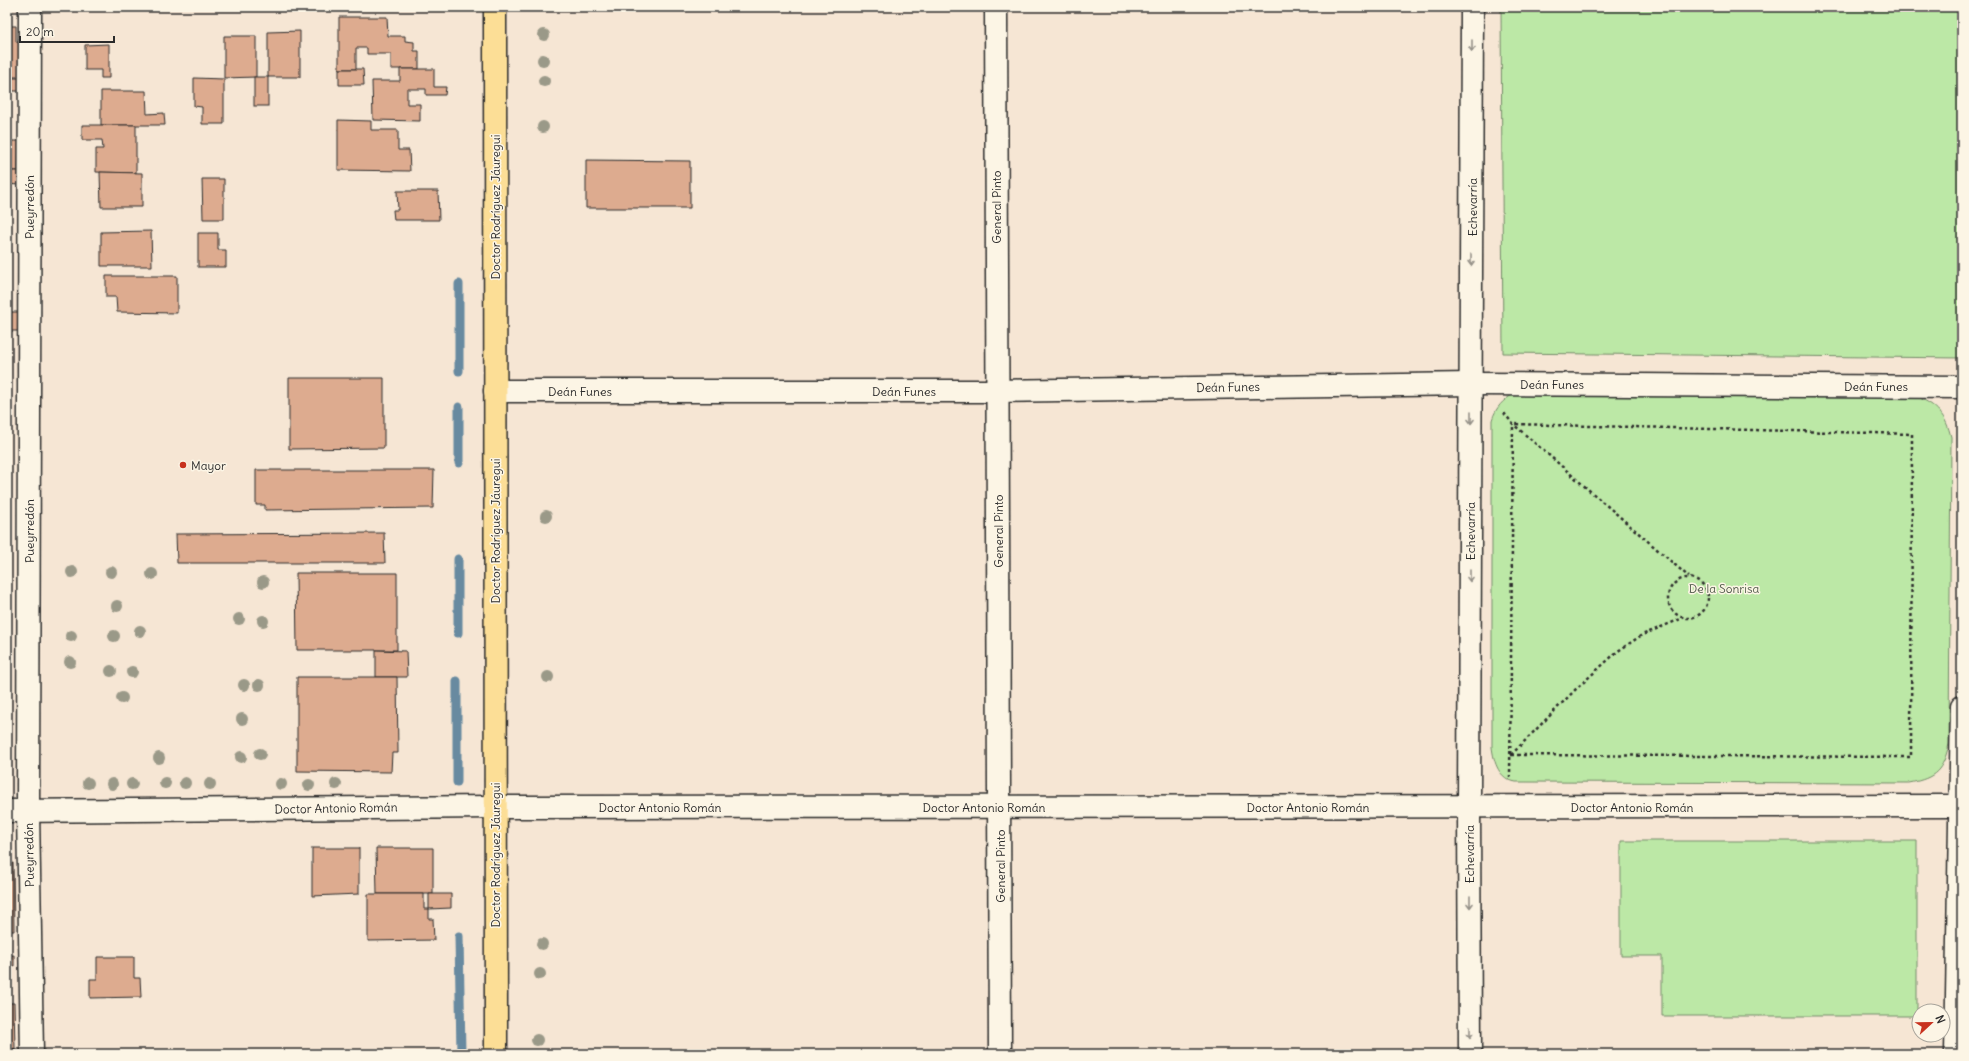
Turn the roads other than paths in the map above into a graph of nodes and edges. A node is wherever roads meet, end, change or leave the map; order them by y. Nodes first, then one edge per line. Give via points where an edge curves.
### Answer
1 (30, 7) edge
2 (495, 7) edge
3 (996, 7) edge
4 (1472, 7) edge
5 (1471, 384) junction
6 (1962, 387) edge
7 (495, 391) junction
8 (997, 391) junction
9 (1962, 706) edge
10 (1961, 806) edge
11 (495, 807) junction
12 (1000, 807) junction
13 (1469, 807) junction
14 (18, 811) edge
15 (32, 1054) edge
16 (496, 1054) edge
17 (1000, 1054) edge
18 (1470, 1054) edge
19 (1956, 1054) edge

1 - 14 street, Pueyrredón
2 - 7 main road, Doctor Rodríguez Jáuregui
3 - 8 street, General Pinto
4 -> 5 street, Echevarría
5 - 6 street, Deán Funes
5 - 8 street, Deán Funes
5 -> 13 street, Echevarría
7 - 8 street, Deán Funes
7 - 11 main road, Doctor Rodríguez Jáuregui
8 - 12 street, General Pinto
9 - 10 street
10 - 13 street, Doctor Antonio Román
10 - 19 street
11 - 12 street, Doctor Antonio Román
11 - 14 street, Doctor Antonio Román
11 - 16 main road, Doctor Rodríguez Jáuregui
12 - 13 street, Doctor Antonio Román
12 - 17 street, General Pinto
13 -> 18 street, Echevarría
14 - 15 street, Pueyrredón

